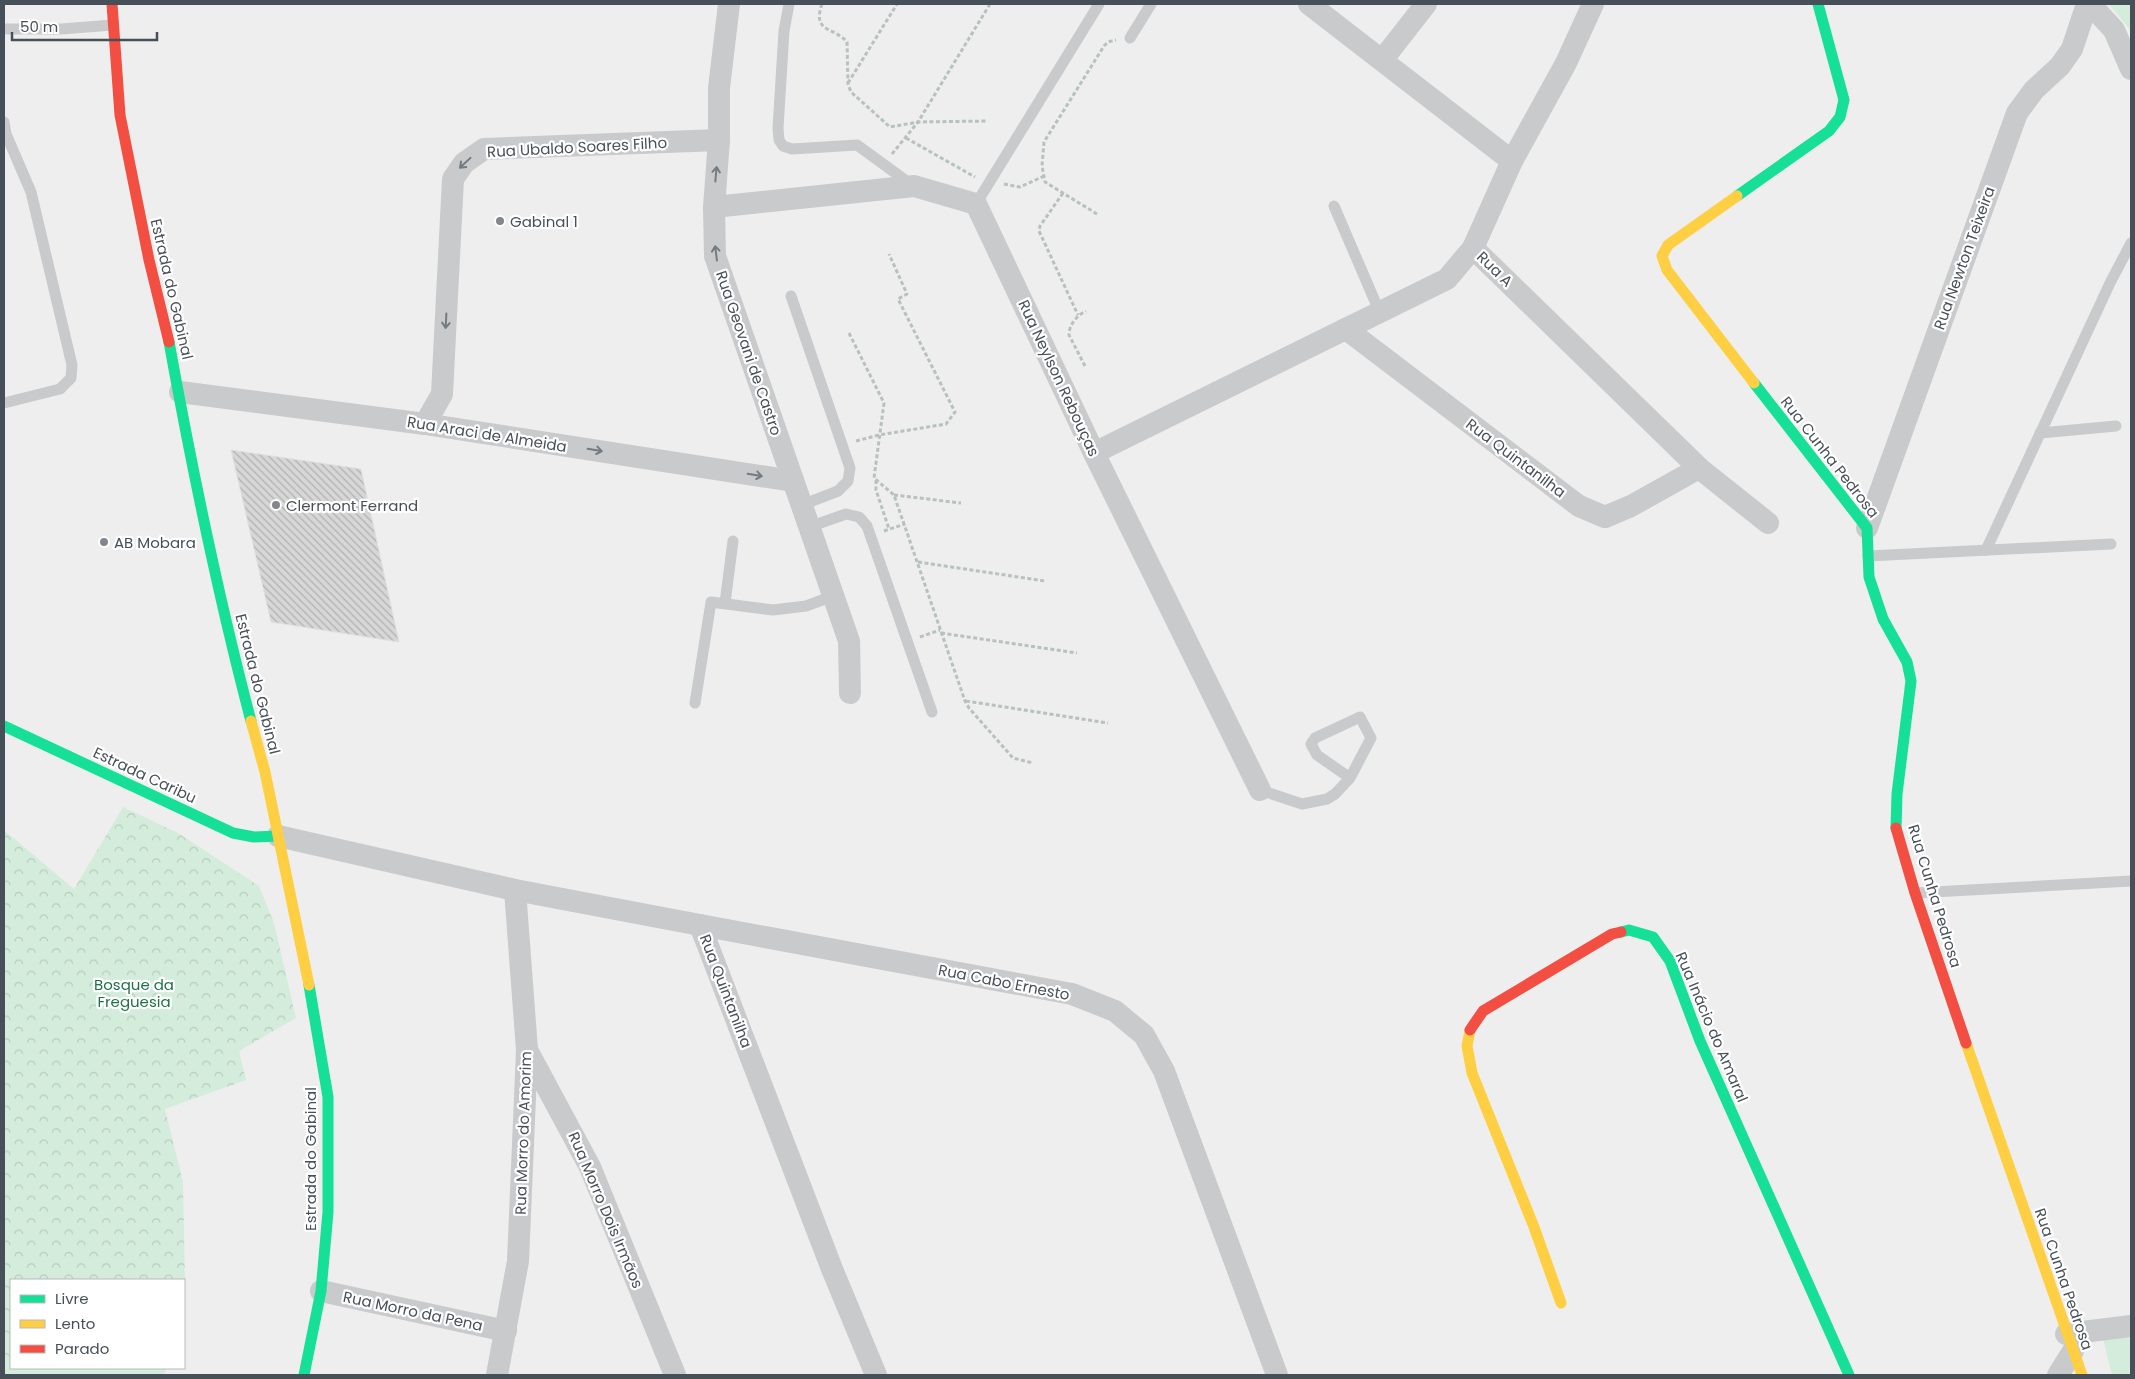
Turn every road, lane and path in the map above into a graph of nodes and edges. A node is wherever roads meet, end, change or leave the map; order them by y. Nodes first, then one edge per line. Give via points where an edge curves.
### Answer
1 (112, 4) edge
2 (729, 4) edge
3 (822, 4) edge
4 (897, 4) edge
5 (990, 4) edge
6 (1099, 4) edge
7 (1152, 4) edge
8 (1309, 4) edge
9 (1426, 4) edge
10 (1592, 4) edge
11 (1818, 4) edge
12 (2088, 4) edge
13 (785, 5) edge
14 (112, 25) junction
15 (4, 29) edge
16 (1130, 38) joint
17 (1383, 59) junction
18 (2131, 69) edge
19 (848, 84) junction
20 (988, 121) dead end
21 (4, 122) edge
22 (918, 122) junction
23 (906, 138) junction
24 (719, 140) junction
25 (1512, 160) junction
26 (884, 164) junction
27 (1044, 176) junction
28 (988, 183) junction
29 (914, 186) junction
30 (1063, 193) junction
31 (976, 204) junction
32 (1334, 206) dead end
33 (714, 207) junction
34 (1097, 214) dead end
35 (2131, 243) edge
36 (1473, 248) junction
37 (889, 254) dead end
38 (791, 296) dead end
39 (1086, 311) dead end
40 (1380, 313) junction
41 (1078, 315) junction
42 (1346, 329) junction
43 (850, 333) dead end
44 (1085, 366) dead end
45 (180, 392) junction
46 (442, 394) junction
47 (4, 403) edge
48 (425, 424) junction
49 (2116, 426) dead end
50 (464, 430) junction
51 (2040, 433) junction
52 (880, 435) junction
53 (852, 444) dead end
54 (1094, 453) junction
55 (1699, 468) junction
56 (876, 480) junction
57 (793, 481) junction
58 (894, 495) junction
59 (961, 503) dead end
60 (802, 505) junction
61 (1768, 523) dead end
62 (905, 524) junction
63 (809, 527) junction
64 (1867, 528) junction
65 (889, 529) junction
66 (884, 531) dead end
67 (733, 541) dead end
68 (2111, 544) dead end
69 (1986, 550) junction
70 (1868, 556) junction
71 (918, 562) junction
72 (1045, 581) dead end
73 (833, 596) junction
74 (725, 603) junction
75 (941, 631) junction
76 (907, 642) junction
77 (1077, 653) dead end
78 (850, 692) dead end
79 (966, 701) junction
80 (695, 703) dead end
81 (932, 712) dead end
82 (1108, 723) dead end
83 (4, 726) edge
84 (1033, 763) dead end
85 (1350, 778) junction
86 (1260, 790) joint
87 (278, 836) junction
88 (2131, 881) edge
89 (515, 890) junction
90 (1915, 893) junction
91 (700, 925) junction
92 (527, 1050) junction
93 (321, 1291) junction
94 (1562, 1303) dead end
95 (2131, 1326) edge
96 (506, 1331) junction
97 (2069, 1342) junction
98 (304, 1375) edge
99 (498, 1375) edge
100 (675, 1375) edge
101 (876, 1375) edge
102 (1277, 1375) edge
103 (1849, 1375) edge
104 (2058, 1375) edge
105 (2082, 1375) edge

1 - 14 street, Estrada do Gabinal
2 - 24 street, Rua Geovani de Castro via 719,88
3 - 19 path via 819,21 847,42
4 - 19 path
5 - 22 path
6 - 28 lane
7 - 16 lane
8 - 17 street
9 - 17 street
10 - 25 street via 1566,63
11 - 64 street, Rua Cunha Pedrosa via 1844,100 1840,116 1829,130 1668,245 1662,256 1673,278
12 - 18 street via 2114,30
12 - 64 street, Rua Newton Teixeira via 2072,49 2017,113
13 - 26 lane via 779,140 783,146 792,149 857,145
14 - 15 lane
14 - 45 street, Estrada do Gabinal via 120,115
16 - 27 path via 1108,42 1044,142
17 - 25 street
19 - 22 path via 851,92 890,127
20 - 22 path
21 - 47 lane via 31,192 72,365 71,378 60,389
22 - 23 path
23 - 26 path
23 - 28 path
33 -> 24 street, Rua Geovani de Castro
24 -> 46 street, Rua Ubaldo Soares Filho via 484,150 464,163 453,178
25 - 36 street
26 - 29 lane
27 - 28 path via 1020,187
27 - 30 path via 1045,182
28 - 31 lane
29 - 31 street
29 - 33 street
30 - 34 path
30 - 41 path via 1039,231
31 - 54 street, Rua Neylson Rebouças
32 - 40 lane
57 -> 33 street, Rua Geovani de Castro via 716,256
35 - 51 lane
36 - 40 street, Rua A via 1447,279
36 - 55 street, Rua A
37 - 52 path via 907,294 898,299 954,412 946,424
38 - 60 lane via 850,468 848,481 838,491
39 - 41 path
40 - 42 street, Rua A
41 - 44 path via 1069,335
42 - 54 street, Rua A
42 - 55 street, Rua Quintanilha via 1579,506 1605,516 1631,506
43 - 52 path via 884,403
45 - 48 street, Rua Araci de Almeida
45 - 87 street, Estrada do Gabinal via 192,469
46 - 48 street, Rua Ubaldo Soares Filho
46 - 50 street
48 - 50 street, Rua Araci de Almeida
49 - 51 lane
50 -> 57 street, Rua Araci de Almeida
51 - 69 lane
52 - 53 path
52 - 56 path
54 - 86 street, Rua Neylson Rebouças
55 - 61 street, Rua A
56 - 58 path
56 - 65 path via 876,490
57 - 60 street, Rua Geovani de Castro
58 - 59 path
58 - 62 path
60 - 63 street, Rua Geovani de Castro
62 - 65 path
62 - 71 path
63 - 73 street, Rua Geovani de Castro
63 - 76 lane via 846,514 859,517 867,526
64 - 70 street, Rua Cunha Pedrosa
65 - 66 path
67 - 74 lane
68 - 69 lane
69 - 70 lane
70 - 90 street, Rua Cunha Pedrosa via 1869,577 1883,619 1907,662 1911,681 1897,794 1896,829
71 - 72 path
71 - 75 path
73 - 74 lane via 806,606 773,610
73 - 78 street, Rua Geovani de Castro via 849,641
74 - 80 lane via 711,602
75 - 76 path
75 - 77 path
75 - 79 path
76 - 81 lane
79 - 82 path
79 - 84 path via 1013,758
83 - 87 street, Estrada Caribu via 233,833 254,837
85 - 85 lane via 1372,738 1360,717 1315,738 1311,744 1317,756
85 - 86 lane via 1327,799 1302,804
87 - 89 street, Rua Quintanilha
87 - 93 street, Estrada do Gabinal via 302,943 328,1097 328,1212
88 - 90 lane
89 - 91 street, Rua Quintanilha
89 - 92 street, Rua Morro do Amorim
90 - 97 street, Rua Cunha Pedrosa
91 - 101 street, Rua Quintanilha via 828,1260
91 - 102 street, Rua Cabo Ernesto via 1072,994 1115,1011 1144,1035 1164,1071
92 - 96 street, Rua Morro do Amorim via 518,1261
92 - 100 street, Rua Morro Dois Irmãos via 590,1166
93 - 96 street, Rua Morro da Pena
93 - 98 street, Estrada do Gabinal
94 - 103 street, Rua Inácio do Amaral via 1476,1084 1466,1042 1471,1025 1483,1011 1612,934 1629,930 1653,937 1670,961 1700,1041
95 - 97 street
96 - 99 street, Rua Morro do Amorim
97 - 104 street
97 - 105 street, Rua Cunha Pedrosa

